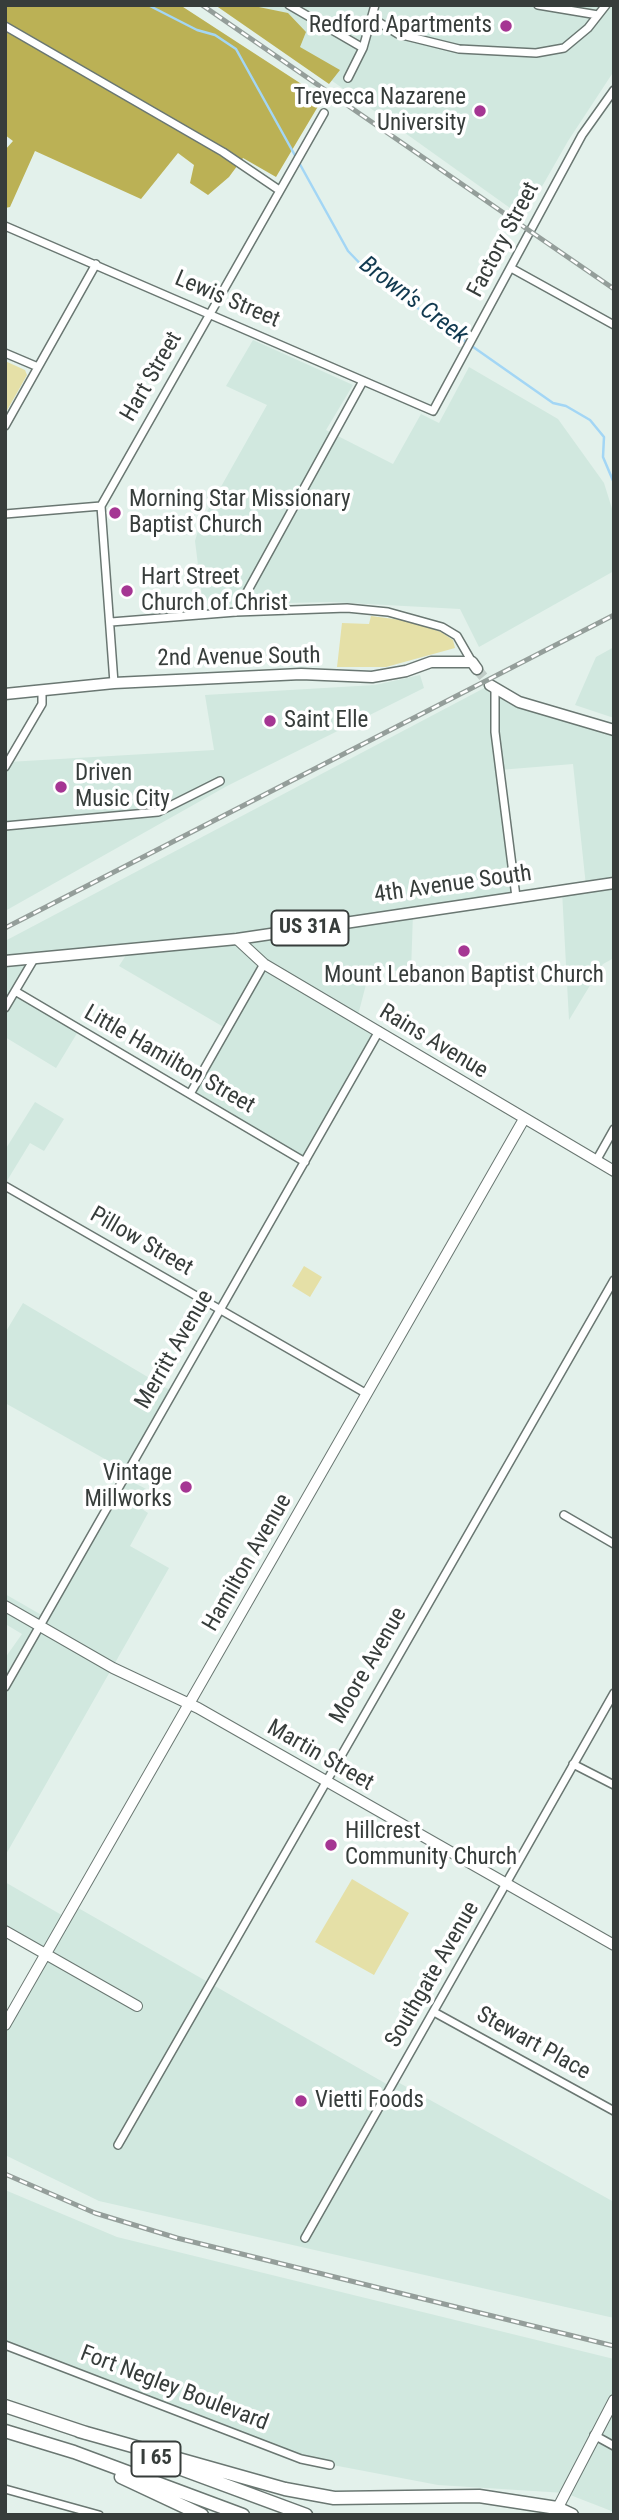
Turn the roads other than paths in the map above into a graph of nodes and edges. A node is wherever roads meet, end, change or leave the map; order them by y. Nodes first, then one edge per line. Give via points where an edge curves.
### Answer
1 (289, 5) edge
2 (375, 5) edge
3 (538, 5) edge
4 (606, 5) edge
5 (598, 15) junction
6 (372, 18) junction
7 (5, 26) edge
8 (363, 48) junction
9 (348, 78) dead end
10 (614, 90) edge
11 (324, 113) dead end
12 (279, 190) junction
13 (5, 226) edge
14 (96, 264) junction
15 (511, 268) junction
16 (211, 313) junction
17 (614, 325) edge
18 (5, 353) edge
19 (38, 367) junction
20 (363, 381) junction
21 (433, 411) joint
22 (5, 426) edge
23 (102, 506) junction
24 (5, 514) edge
25 (236, 612) junction
26 (111, 622) junction
27 (474, 665) joint
28 (114, 683) junction
29 (493, 688) joint
30 (43, 691) junction
31 (5, 694) edge
32 (614, 730) edge
33 (5, 767) edge
34 (220, 781) dead end
35 (5, 826) edge
36 (614, 883) edge
37 (516, 897) junction
38 (237, 939) junction
39 (34, 959) junction
40 (5, 961) edge
41 (264, 964) junction
42 (15, 991) junction
43 (5, 1008) edge
44 (379, 1031) junction
45 (190, 1094) junction
46 (524, 1119) junction
47 (614, 1129) edge
48 (596, 1161) junction
49 (304, 1162) junction
50 (614, 1171) edge
51 (5, 1186) edge
52 (614, 1280) edge
53 (220, 1310) junction
54 (367, 1394) junction
55 (564, 1515) dead end
56 (614, 1544) edge
57 (5, 1606) edge
58 (40, 1626) junction
59 (5, 1688) edge
60 (614, 1693) edge
61 (189, 1706) junction
62 (573, 1764) junction
63 (325, 1781) junction
64 (614, 1785) edge
65 (506, 1886) junction
66 (5, 1931) edge
67 (614, 1945) edge
68 (45, 1953) junction
69 (137, 2006) dead end
70 (435, 2012) junction
71 (5, 2025) edge
72 (614, 2111) edge
73 (117, 2145) dead end
74 (305, 2238) dead end
75 (5, 2345) edge
76 (614, 2400) edge
77 (5, 2406) edge
78 (5, 2431) edge
79 (79, 2431) junction
80 (594, 2435) junction
81 (614, 2446) edge
82 (74, 2452) junction
83 (330, 2465) dead end
84 (5, 2489) edge
85 (76, 2507) junction
86 (555, 2511) edge
87 (72, 2515) edge
88 (99, 2515) edge
89 (202, 2515) edge
90 (243, 2515) edge
91 (306, 2515) edge
92 (572, 2515) edge

1 - 8 street
2 - 6 street
3 - 5 street
4 - 5 street
5 - 6 street via 564,48 536,53 459,49 398,34
6 - 8 street
7 - 12 street via 223,152
8 - 9 street
10 - 15 street, Factory Street via 582,135
11 - 12 street, Hart Street
12 - 16 street, Hart Street
13 - 14 street, Lewis Street
14 - 16 street, Lewis Street
14 - 19 street
15 - 17 street
15 - 21 street, Factory Street
16 - 20 street, Lewis Street
16 - 23 street, Hart Street
18 - 19 street
19 - 22 street
20 - 21 street, Lewis Street
20 - 25 street
23 - 24 street
23 - 26 street
25 - 26 street
25 - 27 street via 347,608 412,616 457,636
26 - 28 street
27 - 28 main road, 2nd Avenue South via 431,662 372,677 301,674
28 - 30 main road, 2nd Avenue South
29 - 32 main road via 519,702
29 - 37 street
30 - 31 main road, 2nd Avenue South
30 - 33 street via 43,704
34 - 35 street via 158,812
36 - 37 main road, 4th Avenue South / US 31A
37 - 38 main road, 4th Avenue South / US 31A
38 - 39 main road, 4th Avenue South / US 31A
38 - 41 street, Rains Avenue
39 - 40 main road, 4th Avenue South / US 31A
39 - 42 street
41 - 44 street, Rains Avenue
41 - 45 street
42 - 43 street
42 - 45 street, Little Hamilton Street
44 - 46 street, Rains Avenue
44 - 49 street, Merritt Avenue
45 - 49 street, Little Hamilton Street
46 - 48 street, Rains Avenue
46 - 54 street, Hamilton Avenue
47 - 48 street
48 - 50 street, Rains Avenue
49 - 53 street, Merritt Avenue
51 - 53 street, Pillow Street
52 - 63 street, Moore Avenue
53 - 54 street, Pillow Street
53 - 58 street, Merritt Avenue
54 - 61 street, Hamilton Avenue
55 - 56 street
57 - 58 street, Martin Street
58 - 59 street, Merritt Avenue
58 - 61 street, Martin Street
60 - 62 street, Southgate Avenue
61 - 63 street, Martin Street
61 - 68 street, Hamilton Avenue
62 - 64 street
62 - 65 street, Southgate Avenue
63 - 65 street, Martin Street
63 - 73 street, Moore Avenue
65 - 67 street, Martin Street
65 - 70 street, Southgate Avenue
66 - 68 street
68 - 69 street
68 - 71 street, Hamilton Avenue
70 - 72 street, Stewart Place
70 - 74 street, Southgate Avenue
75 - 83 street, Fort Negley Boulevard via 301,2459
76 - 80 street
77 - 79 highway, I 65
78 - 82 highway, I 65
79 - 86 highway via 285,2489 334,2498 444,2495
79 - 91 highway, I 65
80 - 81 street
80 - 86 street
82 - 89 highway
82 - 90 highway, I 65
84 - 85 street
85 - 87 street
85 - 88 street
86 - 92 highway

